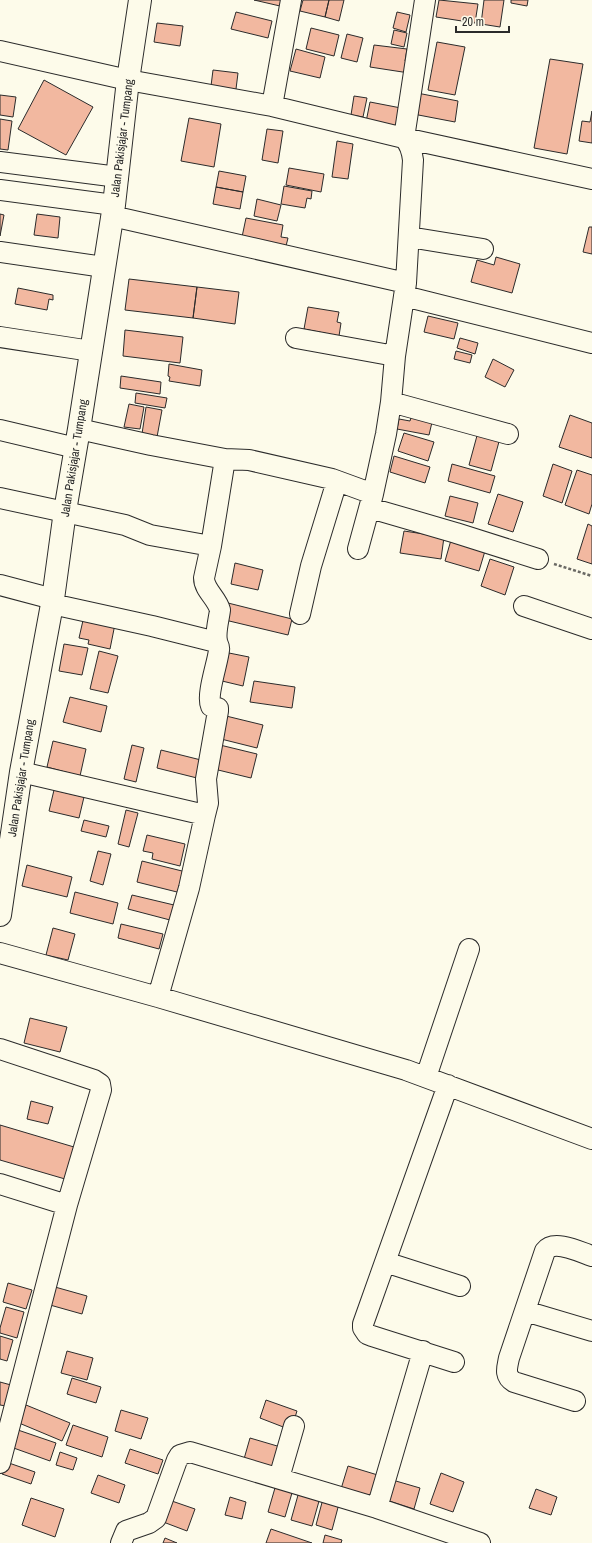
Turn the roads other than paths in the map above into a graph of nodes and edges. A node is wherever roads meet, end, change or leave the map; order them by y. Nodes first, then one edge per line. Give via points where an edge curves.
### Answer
1 (140, 0) edge
2 (291, 0) edge
3 (425, 0) edge
4 (0, 51) edge
5 (128, 80) junction
6 (272, 106) junction
7 (404, 138) junction
8 (0, 162) edge
9 (118, 177) junction
10 (592, 179) edge
11 (0, 190) edge
12 (113, 211) junction
13 (408, 237) junction
14 (484, 249) dead end
15 (0, 252) edge
16 (104, 268) junction
17 (405, 289) junction
18 (0, 337) edge
19 (296, 338) dead end
20 (592, 343) edge
21 (91, 351) junction
22 (395, 356) junction
23 (391, 402) junction
24 (0, 430) edge
25 (508, 434) dead end
26 (77, 438) junction
27 (225, 459) junction
28 (337, 481) junction
29 (0, 498) edge
30 (372, 501) junction
31 (65, 511) junction
32 (211, 546) junction
33 (358, 549) dead end
34 (538, 559) road end
35 (0, 585) edge
36 (52, 602) junction
37 (524, 606) dead end
38 (300, 614) dead end
39 (592, 629) edge
40 (216, 642) junction
41 (21, 772) junction
42 (205, 815) junction
43 (3, 882) edge
44 (0, 915) edge
45 (469, 949) dead end
46 (0, 953) edge
47 (158, 997) junction
48 (0, 1049) edge
49 (426, 1077) junction
50 (448, 1085) junction
51 (592, 1139) edge
52 (0, 1184) edge
53 (67, 1205) junction
54 (592, 1256) edge
55 (384, 1262) junction
56 (460, 1286) dead end
57 (525, 1310) junction
58 (592, 1331) edge
59 (423, 1351) junction
60 (454, 1362) dead end
61 (574, 1401) dead end
62 (294, 1426) dead end
63 (0, 1464) edge
64 (279, 1478) junction
65 (377, 1508) junction
66 (427, 1535) edge
67 (121, 1543) edge
68 (480, 1543) edge

1 - 5 main road, Jalan Pakisjajar - Tumpang
2 - 6 street
3 - 7 street
4 - 5 street
5 - 6 street
5 - 9 main road, Jalan Pakisjajar - Tumpang
6 - 7 street
7 - 10 street
7 - 13 street via 412,152
8 - 9 street
9 - 12 main road, Jalan Pakisjajar - Tumpang
11 - 12 street
12 - 16 main road, Jalan Pakisjajar - Tumpang
12 - 17 street
13 - 14 street
13 - 17 street
15 - 16 street
16 - 21 main road, Jalan Pakisjajar - Tumpang
17 - 20 street
17 - 22 street
18 - 21 street
19 - 22 street
21 - 26 main road, Jalan Pakisjajar - Tumpang
22 - 23 street
23 - 25 street
23 - 30 street
24 - 26 street
26 - 27 street
26 - 31 main road, Jalan Pakisjajar - Tumpang
27 - 28 street via 249,460
27 - 32 street
28 - 30 street
28 - 38 street via 311,566
29 - 31 street
30 - 33 street
30 - 34 street via 456,533
31 - 32 street via 125,525 150,534
31 - 36 main road, Jalan Pakisjajar - Tumpang
32 - 40 street via 204,583 219,605
35 - 36 street
36 - 40 street
36 - 41 main road, Jalan Pakisjajar - Tumpang
37 - 39 street
40 - 42 street via 219,649 210,703 211,706 218,708 218,711 206,779 208,803
41 - 42 street
41 - 43 main road, Jalan Pakisjajar - Tumpang
42 - 47 street via 189,888
43 - 44 main road, Jalan Pakisjajar - Tumpang
45 - 49 street
46 - 47 street
47 - 49 street
48 - 53 street via 100,1084 100,1097
49 - 50 street
50 - 51 street
50 - 55 street
52 - 53 street
53 - 63 street
54 - 57 street via 562,1247 548,1248
55 - 56 street
55 - 59 street via 363,1324 363,1331
57 - 58 street
57 - 61 street via 509,1358 506,1372 508,1376 514,1382
59 - 60 street
59 - 65 street
62 - 64 street
64 - 65 street
64 - 67 street via 185,1452 177,1460 156,1518 126,1531
65 - 66 street
66 - 68 street

